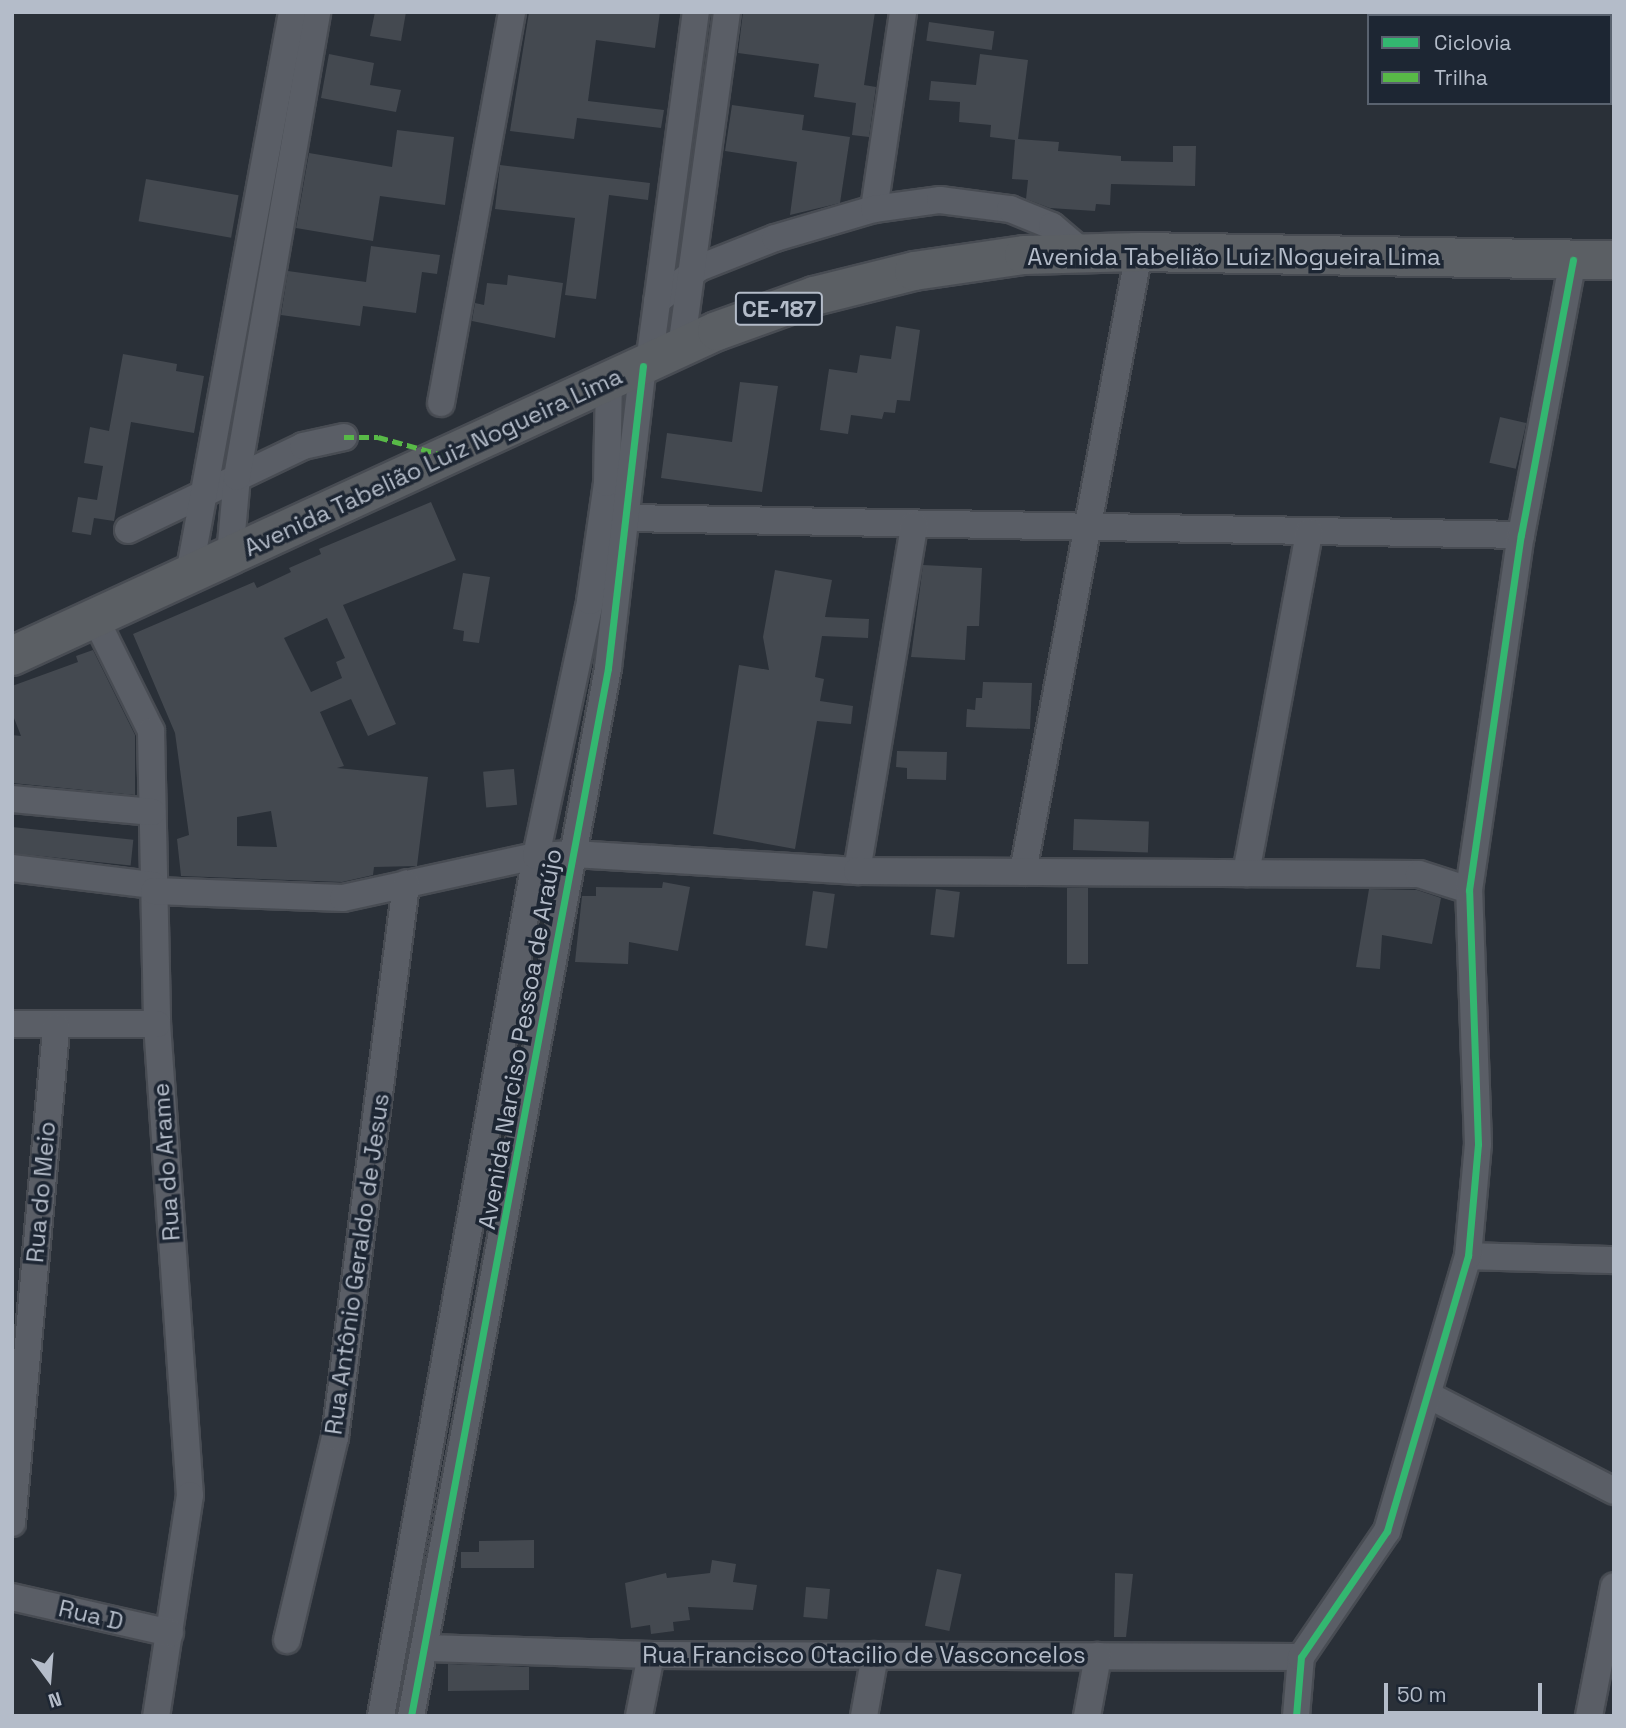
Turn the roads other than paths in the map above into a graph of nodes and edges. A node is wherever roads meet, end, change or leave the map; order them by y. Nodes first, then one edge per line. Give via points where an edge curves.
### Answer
1 (292, 12) edge
2 (317, 12) edge
3 (512, 12) edge
4 (696, 12) edge
5 (727, 12) edge
6 (903, 12) edge
7 (874, 209) junction
8 (1139, 252) junction
9 (1084, 253) junction
10 (1573, 260) junction
11 (1614, 260) edge
12 (691, 276) junction
13 (657, 301) junction
14 (658, 359) junction
15 (609, 382) junction
16 (441, 403) dead end
17 (344, 437) dead end
18 (237, 477) junction
19 (204, 495) junction
20 (628, 518) junction
21 (914, 525) junction
22 (128, 530) dead end
23 (1086, 530) junction
24 (1309, 532) junction
25 (1521, 535) junction
26 (230, 555) junction
27 (189, 575) junction
28 (96, 618) junction
29 (12, 656) edge
30 (12, 799) edge
31 (152, 812) junction
32 (573, 854) junction
33 (536, 856) junction
34 (12, 868) edge
35 (856, 871) junction
36 (1023, 872) junction
37 (1246, 873) junction
38 (406, 884) junction
39 (153, 888) junction
40 (1469, 890) junction
41 (12, 1024) edge
42 (157, 1024) junction
43 (56, 1027) junction
44 (1468, 1256) junction
45 (1614, 1260) edge
46 (1429, 1395) junction
47 (1614, 1491) edge
48 (12, 1523) edge
49 (1614, 1586) edge
50 (12, 1597) edge
51 (170, 1633) junction
52 (287, 1640) dead end
53 (1608, 1647) edge
54 (428, 1648) junction
55 (651, 1655) junction
56 (875, 1656) junction
57 (1098, 1656) junction
58 (1301, 1657) junction
59 (156, 1716) edge
60 (380, 1716) edge
61 (411, 1716) edge
62 (639, 1716) edge
63 (864, 1716) edge
64 (1087, 1716) edge
65 (1296, 1716) edge
66 (1589, 1716) edge

1 - 19 street
2 - 18 street
3 - 16 street
4 - 13 street
5 - 12 street
6 - 7 street
7 - 9 street via 940,200 1010,209 1052,226
7 - 12 street via 775,238 710,263
8 - 9 highway, Avenida Tabelião Luiz Nogueira Lima / CE-187
8 - 10 highway, Avenida Tabelião Luiz Nogueira Lima / CE-187
8 - 23 street
9 - 14 highway, Avenida Tabelião Luiz Nogueira Lima / CE-187 via 1024,255 914,271 814,296
10 - 11 highway, Avenida Tabelião Luiz Nogueira Lima / CE-187
10 - 25 street
12 - 13 street
12 - 14 street
13 - 14 street
14 - 15 highway, Avenida Tabelião Luiz Nogueira Lima / CE-187
14 - 20 street, Avenida Narciso Pessoa de Araújo
15 - 26 highway, Avenida Tabelião Luiz Nogueira Lima / CE-187
15 - 33 street, Avenida Narciso Pessoa de Araújo via 604,516
17 - 18 street via 303,446
18 - 19 street
18 - 26 street
19 - 22 street
19 - 27 street
20 - 21 street
20 - 32 street, Avenida Narciso Pessoa de Araújo via 608,668
21 - 23 street
21 - 35 street
23 - 24 street
23 - 36 street
24 - 25 street
24 - 37 street
25 - 40 street
26 - 27 highway, Avenida Tabelião Luiz Nogueira Lima / CE-187
27 - 28 highway, Avenida Tabelião Luiz Nogueira Lima / CE-187
28 - 29 highway, Avenida Tabelião Luiz Nogueira Lima / CE-187
28 - 31 street, Rua do Arame via 147,720
30 - 31 street
31 - 39 street, Rua do Arame
32 - 33 street
32 - 35 street
32 - 54 street, Avenida Narciso Pessoa de Araújo
33 - 38 street
33 - 60 street, Avenida Narciso Pessoa de Araújo
34 - 39 street
35 - 36 street
36 - 37 street
37 - 40 street via 1419,874
38 - 39 street via 343,898
38 - 52 street, Rua Antônio Geraldo de Jesus via 335,1437
39 - 42 street, Rua do Arame
40 - 44 street via 1478,1144
41 - 43 street
42 - 43 street
42 - 51 street, Rua do Arame via 190,1495
43 - 48 street, Rua do Meio
44 - 45 street
44 - 46 street
46 - 47 street
46 - 58 street via 1387,1531
49 - 53 street
50 - 51 street, Rua D
51 - 59 street, Rua do Arame
53 - 66 street
54 - 55 street, Rua Francisco Otacilio de Vasconcelos
54 - 61 street, Avenida Narciso Pessoa de Araújo
55 - 56 street, Rua Francisco Otacilio de Vasconcelos
55 - 62 street
56 - 57 street, Rua Francisco Otacilio de Vasconcelos
56 - 63 street
57 - 58 street, Rua Francisco Otacilio de Vasconcelos
57 - 64 street
58 - 65 street

